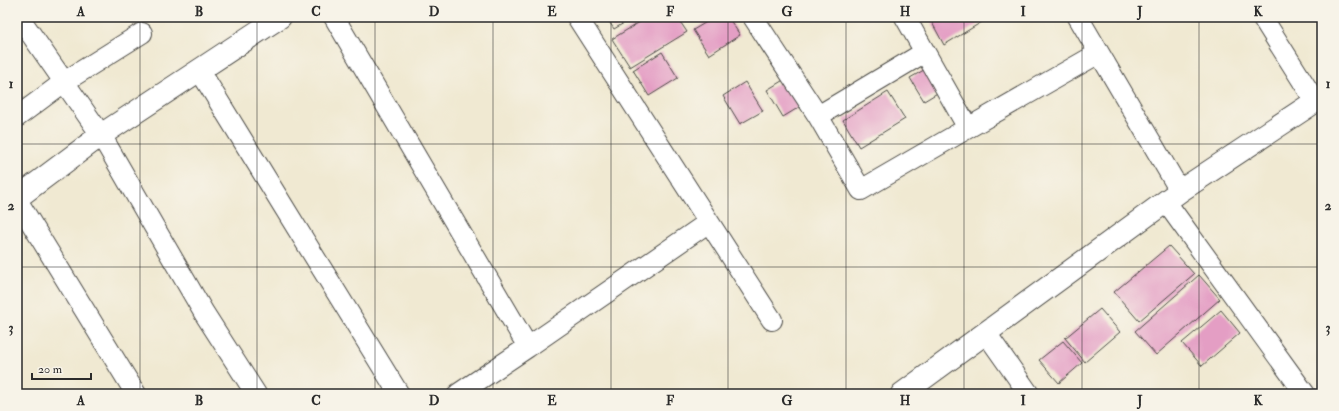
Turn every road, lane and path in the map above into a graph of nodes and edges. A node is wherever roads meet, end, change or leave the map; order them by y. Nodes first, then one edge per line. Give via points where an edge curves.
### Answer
1 (19, 17) edge
2 (334, 17) edge
3 (577, 17) edge
4 (905, 17) edge
5 (1078, 17) edge
6 (1262, 17) edge
7 (275, 18) edge
8 (754, 18) edge
9 (142, 33) dead end
10 (925, 52) junction
11 (1099, 53) junction
12 (200, 71) junction
13 (64, 82) junction
14 (1319, 99) edge
15 (818, 116) junction
16 (17, 117) edge
17 (968, 128) junction
18 (101, 135) junction
19 (1173, 196) junction
20 (17, 199) edge
21 (709, 222) junction
22 (772, 320) dead end
23 (986, 333) junction
24 (528, 347) junction
25 (136, 394) edge
26 (256, 394) edge
27 (399, 394) edge
28 (458, 394) edge
29 (902, 394) edge
30 (1029, 394) edge
31 (1305, 394) edge

1 - 13 street
2 - 24 street
3 - 21 street
4 - 10 street
5 - 11 street
6 - 14 street
7 - 12 street
8 - 15 street
9 - 13 street
10 - 15 street
10 - 17 street
11 - 17 street
11 - 19 street
12 - 18 street
12 - 27 street
13 - 16 street
13 - 18 street
14 - 19 street
15 - 17 street via 860,190
18 - 20 street
18 - 26 street via 204,313
19 - 23 street
19 - 31 street
20 - 25 street
21 - 22 street
21 - 24 street
23 - 29 street
23 - 30 street
24 - 28 street

